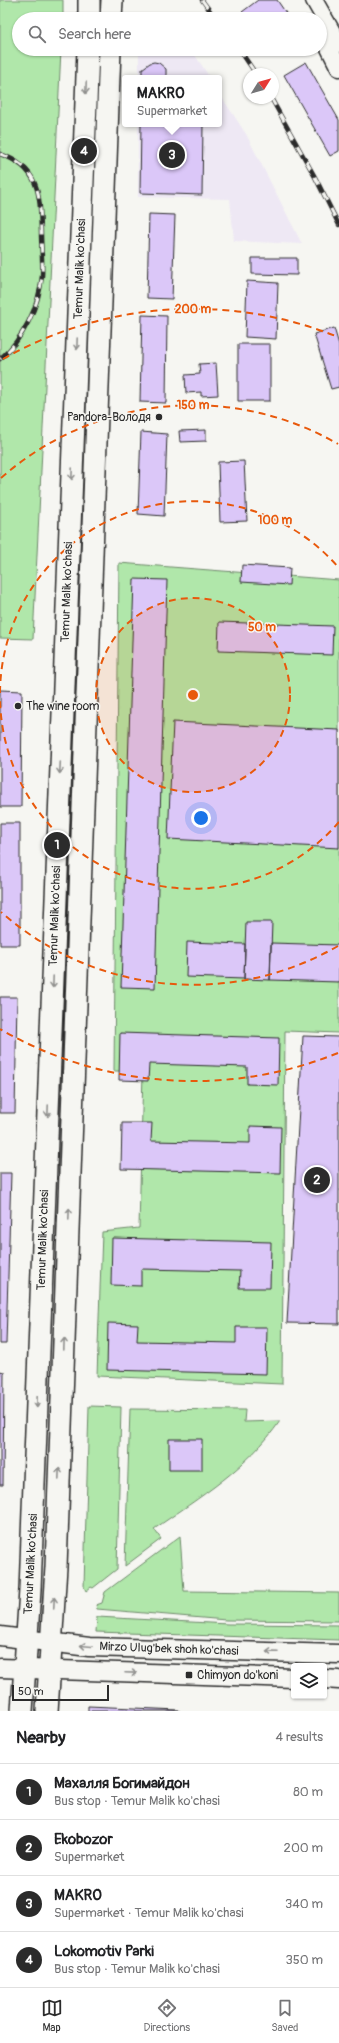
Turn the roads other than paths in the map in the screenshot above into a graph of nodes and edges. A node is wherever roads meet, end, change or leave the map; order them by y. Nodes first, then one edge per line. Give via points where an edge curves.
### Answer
1 (89, 0) edge
2 (112, 0) edge
3 (303, 0) edge
4 (314, 0) edge
5 (89, 12) edge
6 (111, 12) edge
7 (310, 12) edge
8 (321, 12) edge
9 (327, 23) edge
10 (339, 44) edge
11 (327, 45) edge
12 (88, 56) edge
13 (110, 56) edge
14 (339, 68) edge
15 (61, 744) junction
16 (85, 745) junction
17 (57, 862) junction
18 (81, 865) junction
19 (0, 1636) edge
20 (27, 1639) junction
21 (52, 1642) junction
22 (339, 1654) edge
23 (297, 1659) edge
24 (0, 1668) edge
25 (25, 1668) junction
26 (50, 1670) junction
27 (291, 1678) edge
28 (327, 1679) edge
29 (339, 1680) edge
30 (22, 1711) edge
31 (48, 1711) edge

1 - 5 highway
2 - 6 highway
3 - 7 main road
4 - 8 main road
9 - 10 main road
11 - 14 main road
12 -> 15 highway, Temur Malik ko'chasi
13 - 16 highway, Temur Malik ko'chasi
15 - 16 highway
15 -> 17 highway, Temur Malik ko'chasi
16 - 18 highway, Temur Malik ko'chasi
17 - 18 highway
17 -> 20 highway, Temur Malik ko'chasi
21 -> 18 highway, Temur Malik ko'chasi
19 - 20 main road, Mirzo Ulug'bek shoh ko'chasi
20 - 21 main road, Mirzo Ulug'bek shoh ko'chasi
20 - 25 highway, Temur Malik ko'chasi
23 -> 21 main road, Mirzo Ulug'bek shoh ko'chasi via 89,1647
21 - 26 highway, Temur Malik ko'chasi
22 - 23 main road, Mirzo Ulug'bek shoh ko'chasi
24 - 25 main road
25 - 26 main road
25 - 30 highway, Temur Malik ko'chasi
26 -> 27 main road
26 - 31 highway, Temur Malik ko'chasi
28 - 29 main road

